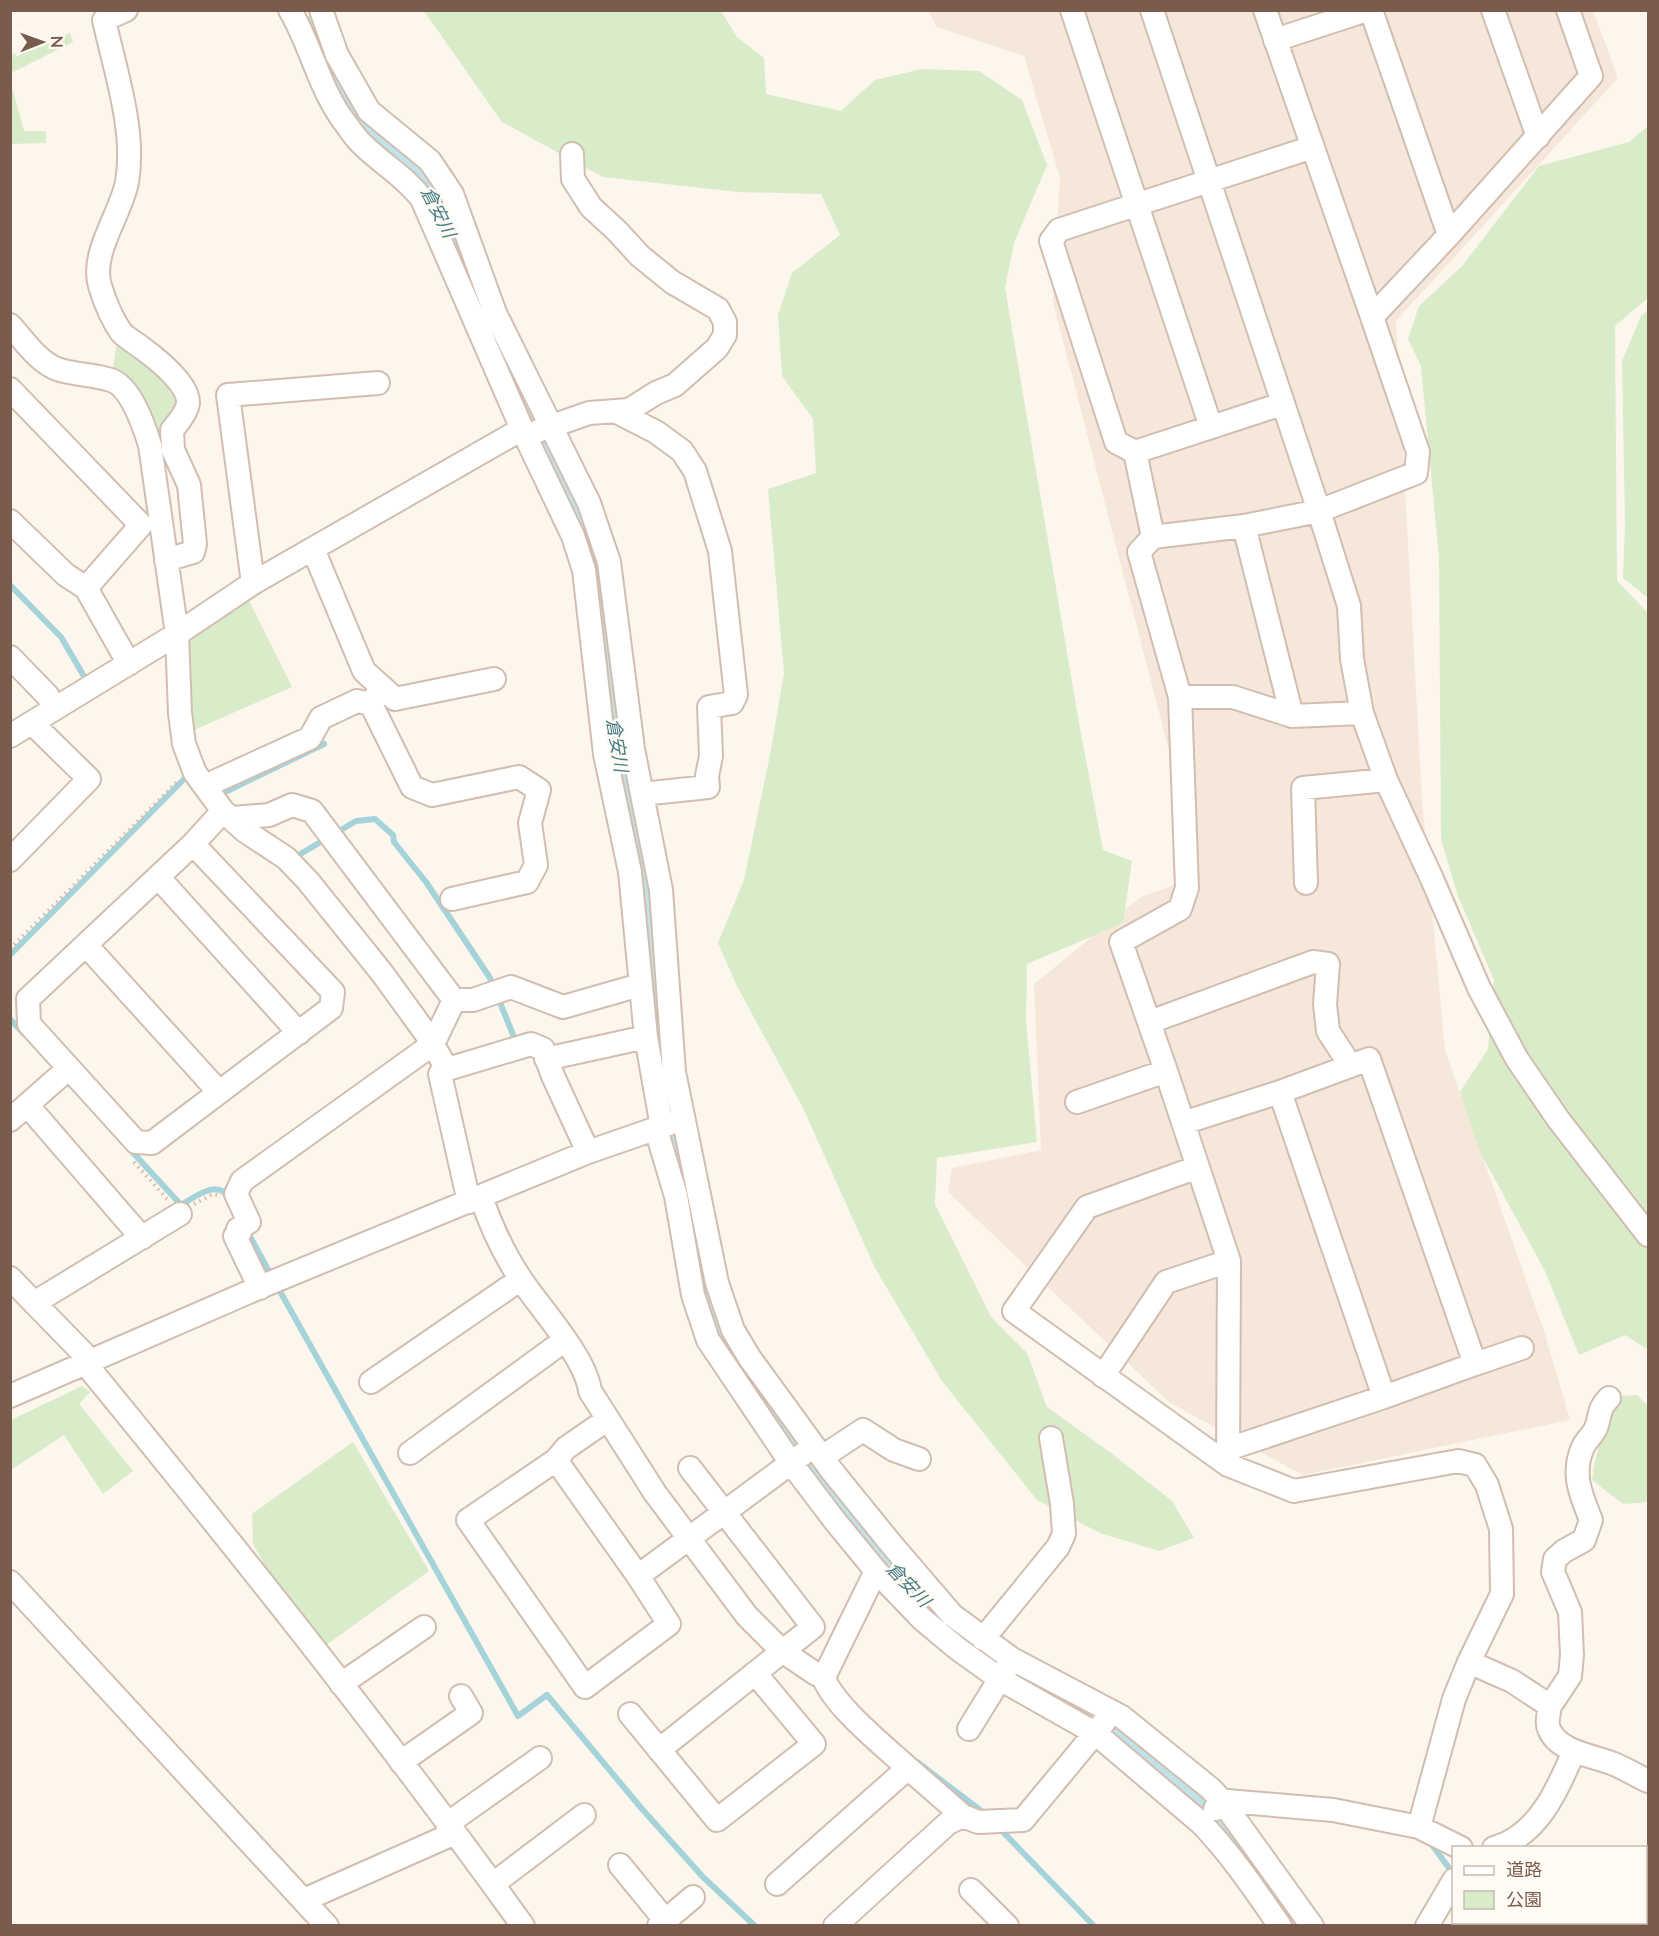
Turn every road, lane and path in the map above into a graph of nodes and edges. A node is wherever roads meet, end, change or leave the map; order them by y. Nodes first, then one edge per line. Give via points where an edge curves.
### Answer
1 (126, 10) edge
2 (1072, 10) edge
3 (1152, 10) edge
4 (1265, 10) edge
5 (1369, 10) edge
6 (1493, 10) edge
7 (1568, 10) edge
8 (321, 11) edge
9 (295, 18) edge
10 (1275, 40) junction
11 (1538, 137) junction
12 (1313, 147) junction
13 (572, 154) dead end
14 (1209, 182) junction
15 (1137, 204) junction
16 (1449, 235) junction
17 (1372, 317) junction
18 (10, 324) edge
19 (378, 383) dead end
20 (10, 390) edge
21 (1282, 404) junction
22 (615, 411) junction
23 (552, 427) junction
24 (1211, 427) junction
25 (524, 432) junction
26 (1135, 452) junction
27 (158, 503) junction
28 (1319, 511) junction
29 (10, 521) edge
30 (141, 525) junction
31 (1244, 526) junction
32 (1154, 537) junction
33 (313, 549) junction
34 (166, 560) junction
35 (253, 583) junction
36 (86, 588) junction
37 (177, 634) junction
38 (10, 657) edge
39 (125, 657) junction
40 (494, 679) dead end
41 (376, 696) junction
42 (1180, 697) junction
43 (51, 701) junction
44 (1362, 713) junction
45 (1292, 716) junction
46 (32, 723) junction
47 (10, 736) edge
48 (192, 766) junction
49 (1386, 780) junction
50 (216, 781) dead end
51 (642, 794) junction
52 (234, 816) junction
53 (193, 844) junction
54 (10, 860) edge
55 (158, 877) junction
56 (1306, 883) dead end
57 (452, 899) dead end
58 (86, 945) junction
59 (10, 949) edge
60 (640, 985) junction
61 (454, 1000) junction
62 (1150, 1022) junction
63 (299, 1033) junction
64 (646, 1037) junction
65 (429, 1047) junction
66 (546, 1059) junction
67 (1350, 1065) junction
68 (663, 1066) junction
69 (446, 1067) junction
70 (69, 1068) junction
71 (1166, 1071) junction
72 (219, 1092) junction
73 (1280, 1092) junction
74 (1077, 1102) dead end
75 (19, 1113) edge
76 (685, 1119) junction
77 (1183, 1123) junction
78 (659, 1128) junction
79 (588, 1152) junction
80 (1198, 1167) junction
81 (220, 1197) dead end
82 (479, 1202) junction
83 (180, 1214) joint
84 (1648, 1235) edge
85 (142, 1238) junction
86 (1229, 1261) junction
87 (10, 1278) edge
88 (517, 1282) junction
89 (269, 1285) junction
90 (34, 1303) junction
91 (565, 1340) junction
92 (1522, 1348) dead end
93 (87, 1362) junction
94 (1475, 1364) junction
95 (1103, 1376) junction
96 (371, 1382) dead end
97 (10, 1396) edge
98 (1384, 1397) junction
99 (1609, 1398) dead end
100 (608, 1419) junction
101 (1051, 1438) dead end
102 (410, 1453) dead end
103 (806, 1456) junction
104 (1228, 1457) junction
105 (920, 1459) dead end
106 (555, 1460) junction
107 (690, 1468) dead end
108 (725, 1513) junction
109 (686, 1539) junction
110 (876, 1571) junction
111 (638, 1576) junction
112 (10, 1582) edge
113 (424, 1627) dead end
114 (983, 1639) junction
115 (782, 1651) junction
116 (1469, 1662) junction
117 (1006, 1669) junction
118 (755, 1673) junction
119 (823, 1677) junction
120 (341, 1684) junction
121 (461, 1696) dead end
122 (1550, 1706) junction
123 (630, 1714) dead end
124 (1108, 1722) junction
125 (969, 1730) dead end
126 (659, 1749) junction
127 (1574, 1751) junction
128 (540, 1758) dead end
129 (401, 1762) junction
130 (908, 1768) junction
131 (1648, 1781) edge
132 (1211, 1812) junction
133 (584, 1815) dead end
134 (963, 1816) junction
135 (1419, 1827) junction
136 (451, 1829) junction
137 (1457, 1846) edge
138 (1499, 1846) edge
139 (620, 1865) dead end
140 (1452, 1882) edge
141 (493, 1884) junction
142 (777, 1884) dead end
143 (971, 1890) dead end
144 (693, 1897) dead end
145 (304, 1900) junction
146 (662, 1923) edge
147 (327, 1926) edge
148 (523, 1926) edge
149 (836, 1926) edge
150 (1007, 1926) edge
151 (1280, 1926) edge
152 (1312, 1926) edge
153 (1427, 1926) edge

1 - 34 street via 104,20 129,150 127,183 99,258 99,282 122,333 156,358 185,388 188,403 172,430 173,450 189,485 195,544 194,552
2 - 15 street
3 - 14 street
4 - 10 street
5 - 10 street
5 - 16 street
6 - 11 street
7 - 11 street via 1591,76
8 - 9 street
8 - 23 street via 337,56 369,111 430,161 452,194 495,313
9 - 25 street via 327,95 342,118 362,144 422,199
10 - 12 street
11 - 16 street
12 - 14 street
12 - 17 street
13 - 22 street via 573,179 591,207 664,276 718,309 725,322 725,334 717,348 675,385 629,410
14 - 15 street
14 - 21 street
15 - 24 street
15 - 26 street via 1059,230 1051,241 1116,442
16 - 17 street
17 - 28 street via 1418,452 1416,473
18 - 27 street via 38,356 56,369 113,381 127,392 150,445
19 - 35 street via 228,395
20 - 30 street
21 - 24 street
21 - 28 street
22 - 23 street via 590,413
22 - 51 street via 656,432 682,452 695,471 720,551 736,695 732,703 709,707 708,788
23 - 25 street
23 - 51 street via 589,503 609,562
24 - 26 street
25 - 33 street
25 - 60 street via 573,536 584,570 605,754 630,872
26 - 32 street
27 - 30 street
27 - 34 street
28 - 31 street
28 - 44 street via 1349,606 1352,659
29 - 36 street via 66,575
30 - 36 street
31 - 32 street
31 - 45 street
32 - 42 street via 1139,552
33 - 35 street
33 - 41 street
34 - 37 street
35 - 37 street
36 - 39 street
37 - 39 street
37 - 48 street via 180,713
38 - 43 street
39 - 43 street
40 - 41 street via 395,699
41 - 50 street via 321,718 310,738
41 - 57 street via 412,787 432,795 519,777 539,790 530,822 536,865 527,882
42 - 45 street via 1233,697
42 - 62 street via 1187,888 1180,909 1121,942
43 - 46 street
44 - 45 street
44 - 49 street
46 - 47 street
46 - 54 street via 89,778
48 - 52 street
48 - 59 path
49 - 56 street via 1303,788
49 - 84 street via 1479,988 1517,1059
51 - 68 street via 661,890
52 - 53 street
52 - 61 street via 269,815 292,805 312,811
52 - 65 street via 245,831 286,858 309,881 382,974
53 - 55 street
53 - 63 street via 333,992 331,1008
55 - 58 street
55 - 63 street
58 - 70 street via 28,999 29,1024
58 - 72 street
60 - 61 street via 563,1007 511,987 473,1000
60 - 64 street
61 - 65 street
62 - 67 street via 1313,962 1328,964 1328,1030
62 - 71 street
63 - 72 street
64 - 66 street
64 - 68 street
65 - 69 street
65 - 89 street via 242,1181 236,1194 249,1222 235,1236
66 - 69 street via 543,1049 531,1044
66 - 79 street
67 - 73 street
67 - 94 street via 1369,1059
68 - 76 street
68 - 78 street
69 - 82 street via 440,1074
70 - 72 street via 136,1142 152,1143
70 - 75 street
71 - 74 street
71 - 77 street
73 - 77 street
73 - 98 street
75 - 85 street
76 - 78 street
76 - 103 street via 726,1314
77 - 80 street
78 - 79 street
78 - 103 street via 676,1196 693,1295 708,1340
79 - 82 street
80 - 86 street
80 - 95 street via 1087,1207 1014,1311
81 - 83 path via 213,1194
82 - 88 street
82 - 89 street
83 - 85 street
85 - 90 street
86 - 95 street via 1167,1282
86 - 104 street
87 - 90 street
88 - 91 street via 541,1304
88 - 96 street
89 - 93 street
90 - 93 street via 85,1355
91 - 100 street
91 - 102 street
92 - 94 street
93 - 97 street
93 - 120 street
94 - 98 street
95 - 104 street
98 - 104 street
99 - 122 street via 1600,1407 1596,1430 1584,1446 1576,1474 1591,1520 1584,1540 1555,1559 1553,1572 1570,1612 1572,1655 1570,1676
100 - 106 street
100 - 109 street
101 - 114 street via 1064,1534 1058,1547
103 - 105 street via 863,1430 894,1450
103 - 108 street
103 - 110 street
103 - 114 street via 892,1545 952,1615
104 - 116 street via 1294,1491 1458,1461 1475,1465 1487,1485 1501,1529 1502,1594
106 - 111 street
106 - 111 street via 468,1520 585,1687 669,1624
107 - 108 street
108 - 109 street
108 - 115 street via 813,1627
109 - 111 street
109 - 115 street via 747,1616
110 - 117 street via 922,1619
110 - 119 street
112 - 145 street
113 - 120 street
114 - 117 street
115 - 118 street
115 - 119 street
116 - 122 street via 1512,1681
116 - 135 street via 1454,1699
117 - 124 street
117 - 124 street
117 - 125 street
118 - 126 street
118 - 126 street via 813,1744 805,1751 717,1820
119 - 130 street via 859,1723
120 - 129 street
121 - 129 street via 471,1713
122 - 127 street via 1548,1728
123 - 126 street
124 - 132 street
124 - 132 street via 1211,1790
124 - 134 street via 1023,1820 978,1822
127 - 131 street via 1617,1765
127 - 138 street via 1535,1823 1519,1837
128 - 136 street
129 - 136 street
130 - 134 street
130 - 142 street
132 - 135 street via 1333,1810
132 - 151 street via 1242,1871
132 - 152 street
133 - 141 street
134 - 149 street via 948,1822
135 - 137 street
136 - 141 street
136 - 145 street
139 - 146 street
140 - 153 street
141 - 148 street
143 - 150 street
144 - 146 street
145 - 147 street

